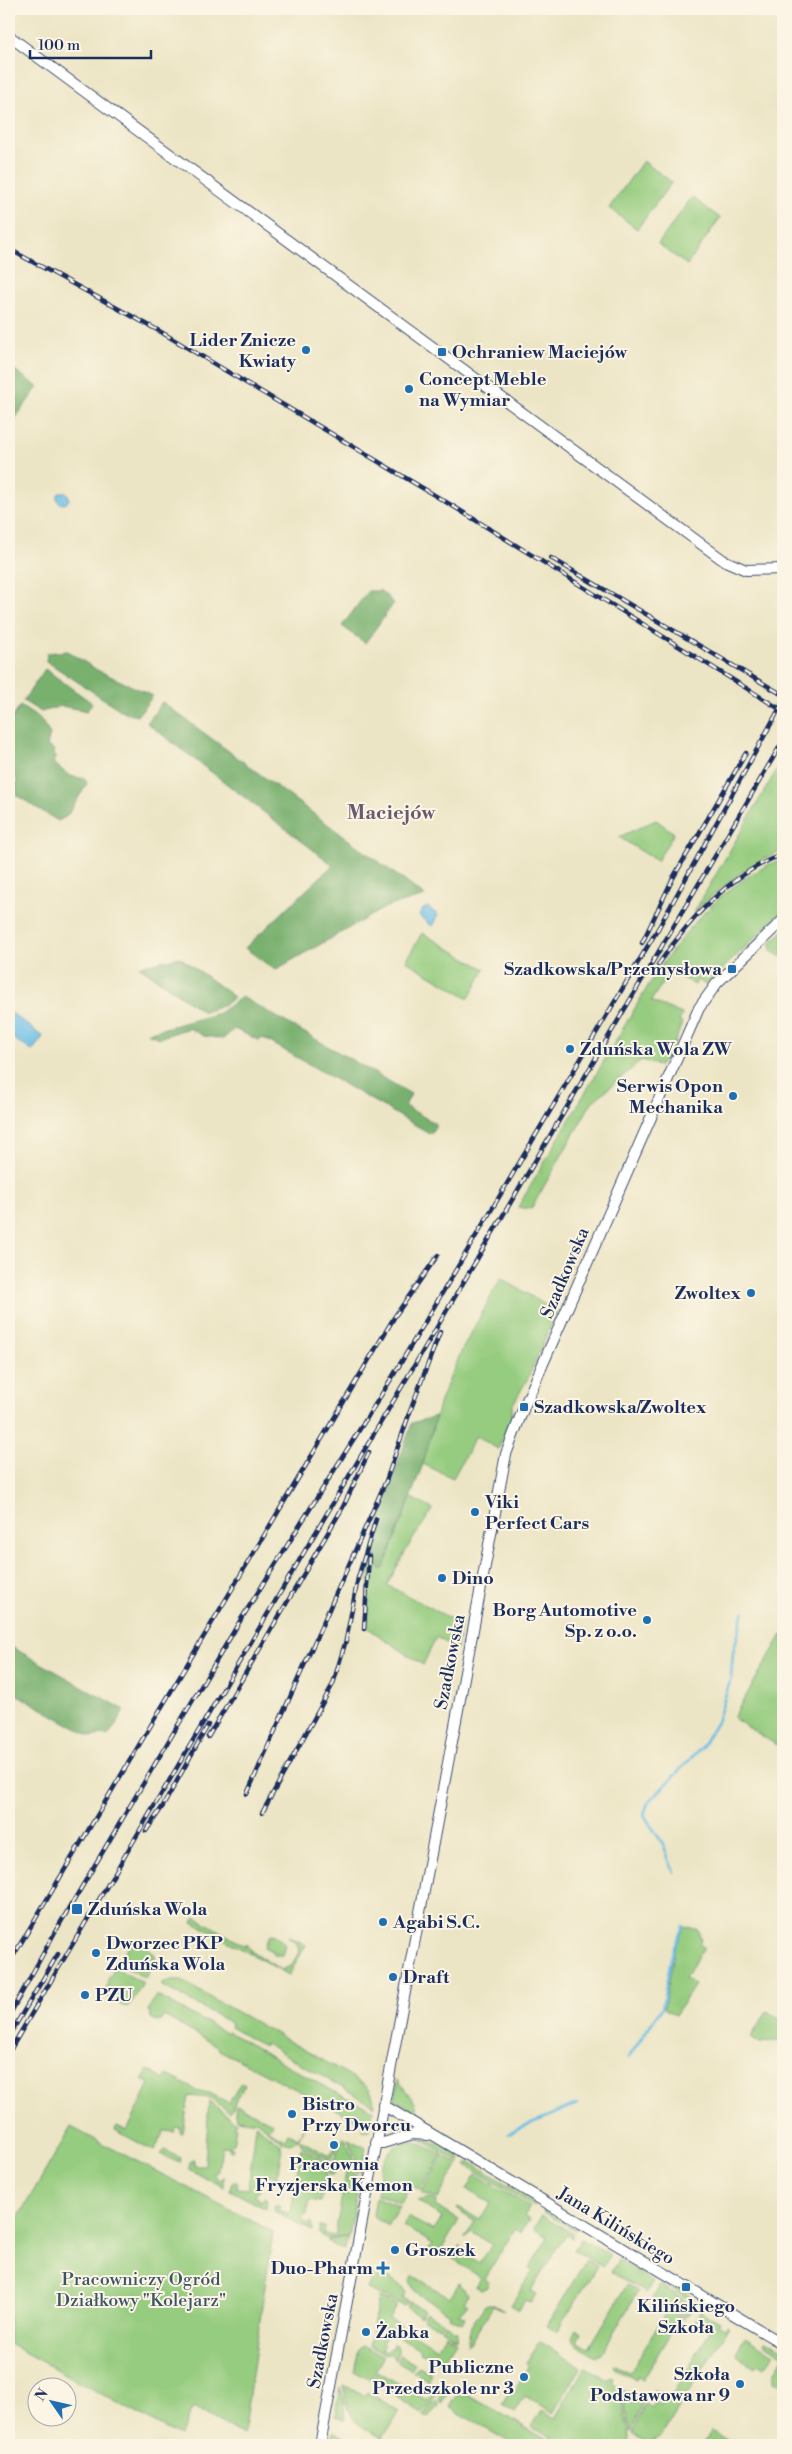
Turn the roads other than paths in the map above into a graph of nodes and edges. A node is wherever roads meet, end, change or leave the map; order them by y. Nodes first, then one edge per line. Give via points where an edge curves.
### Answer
1 (9, 36) edge
2 (783, 569) edge
3 (783, 920) edge
4 (383, 2105) junction
5 (433, 2135) junction
6 (376, 2143) junction
7 (783, 2344) edge
8 (320, 2445) edge

1 - 2 street via 723,560 757,571
3 - 4 street, Szadkowska via 717,983 698,1008 512,1436 501,1474
4 - 5 street, Jana Kilińskiego
4 - 6 street, Szadkowska
5 - 6 street via 413,2134
5 - 7 street, Jana Kilińskiego
6 - 8 street, Szadkowska

